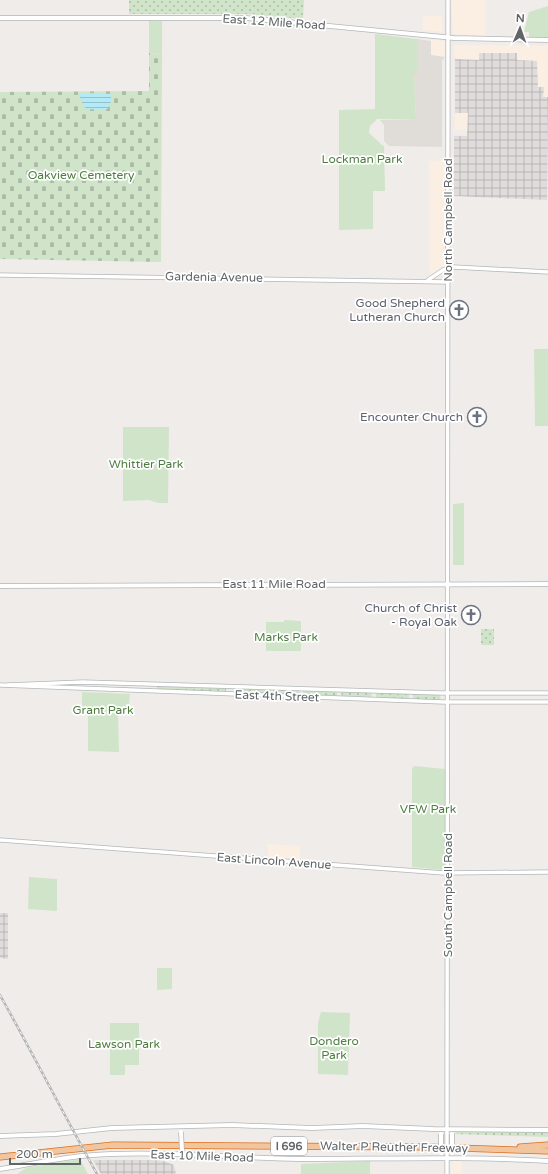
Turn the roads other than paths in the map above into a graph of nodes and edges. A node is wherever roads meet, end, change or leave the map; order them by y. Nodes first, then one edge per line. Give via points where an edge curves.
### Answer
1 (448, 0) edge
2 (0, 18) edge
3 (449, 38) junction
4 (548, 40) edge
5 (448, 268) junction
6 (548, 272) edge
7 (0, 275) edge
8 (427, 280) junction
9 (448, 282) junction
10 (447, 584) junction
11 (548, 584) edge
12 (0, 586) edge
13 (0, 685) edge
14 (7, 686) junction
15 (440, 693) junction
16 (447, 693) junction
17 (454, 693) junction
18 (548, 693) edge
19 (438, 701) junction
20 (454, 701) junction
21 (447, 702) junction
22 (548, 702) edge
23 (0, 840) edge
24 (548, 872) edge
25 (448, 873) junction
26 (210, 1126) junction
27 (437, 1129) junction
28 (481, 1130) junction
29 (548, 1130) edge
30 (447, 1132) junction
31 (0, 1136) edge
32 (548, 1145) edge
33 (494, 1150) junction
34 (548, 1151) edge
35 (185, 1155) junction
36 (447, 1155) junction
37 (0, 1157) edge
38 (416, 1158) junction
39 (457, 1158) junction
40 (548, 1161) edge
41 (0, 1169) edge
42 (447, 1174) edge

1 - 3 street, North Campbell Road
2 - 3 main road, East 12 Mile Road via 249,18
3 - 4 main road, East 12 Mile Road
3 - 5 street, North Campbell Road
5 - 6 street
5 - 8 street
5 - 9 street, North Campbell Road
7 - 8 street, Gardenia Avenue
8 - 9 street, Gardenia Avenue
9 - 10 street, North Campbell Road
10 - 11 main road, East 11 Mile Road
10 - 12 main road, East 11 Mile Road
10 - 16 street, South Campbell Road
13 - 14 street, East 4th Street
14 - 15 street, East 4th Street via 83,682
14 - 19 street, East 4th Street
15 - 16 street, East 4th Street
15 - 19 street via 442,698
16 - 17 street, East 4th Street
16 - 21 street, South Campbell Road
17 - 18 street, East 4th Street
17 - 20 street
19 - 21 street, East 4th Street
20 - 21 street, East 4th Street
20 - 22 street, East 4th Street
21 - 25 street, South Campbell Road
23 - 25 street, East Lincoln Avenue
24 - 25 street, East Lincoln Avenue
25 - 30 street, South Campbell Road
26 - 27 main road via 364,1126
26 - 31 main road via 112,1128 46,1135
26 - 35 main road, bridge via 185,1128 181,1132 182,1151
27 - 30 main road
27 - 38 main road, bridge via 441,1134 441,1153
28 - 29 main road
28 - 30 main road
28 - 39 main road, bridge via 457,1131 452,1134 452,1153
30 - 36 street, South Campbell Road, bridge
32 - 33 highway
33 - 34 highway, Walter P Reuther Freeway / I 696
33 - 37 highway, Walter P Reuther Freeway / I 696 via 113,1145
35 - 38 main road, East 10 Mile Road
35 - 41 main road, East 10 Mile Road via 89,1155
36 - 38 main road, East 10 Mile Road
36 - 39 main road, East 10 Mile Road
36 - 42 street, South Campbell Road
39 - 40 main road, East 10 Mile Road

